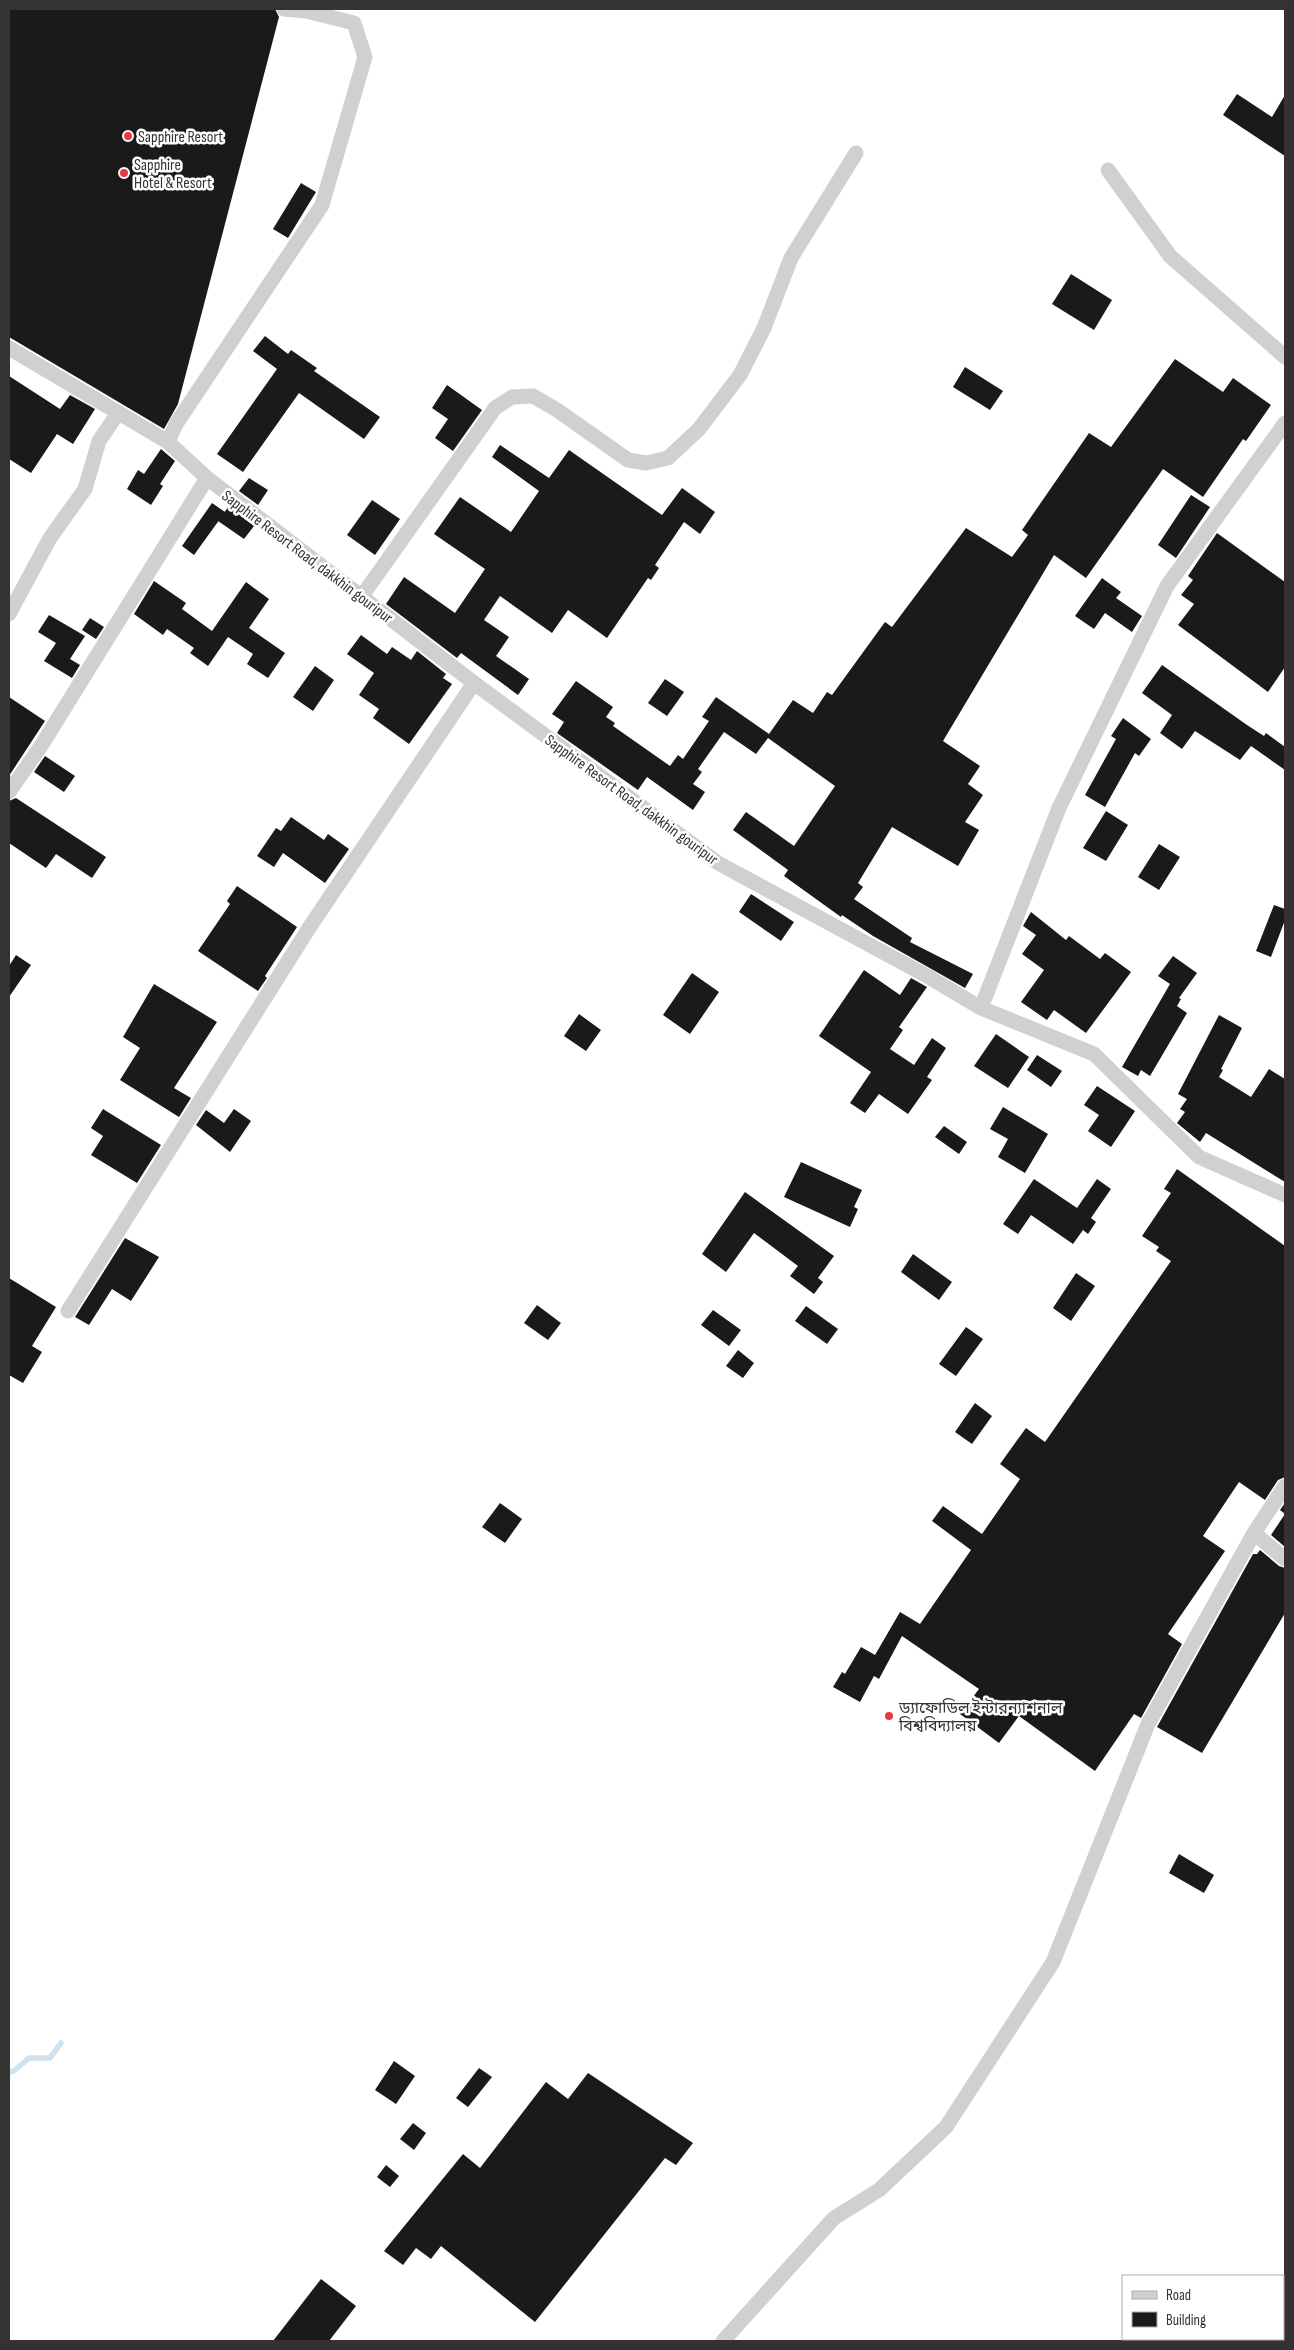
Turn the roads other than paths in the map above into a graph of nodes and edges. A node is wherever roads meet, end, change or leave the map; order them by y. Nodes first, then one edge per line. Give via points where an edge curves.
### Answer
1 (284, 9) edge
2 (856, 153) dead end
3 (1108, 170) dead end
4 (9, 348) edge
5 (1285, 357) edge
6 (118, 413) junction
7 (1285, 423) edge
8 (168, 442) junction
9 (207, 478) junction
10 (362, 596) junction
11 (9, 614) edge
12 (474, 683) junction
13 (9, 792) edge
14 (980, 1008) junction
15 (1285, 1195) edge
16 (68, 1311) dead end
17 (1285, 1486) edge
18 (1254, 1533) junction
19 (1285, 1559) edge
20 (723, 2341) edge

1 - 8 street via 354,23 365,57 322,205 176,424
2 - 10 street via 791,258 764,328 740,375 699,429 668,458 646,463 628,460 533,396 512,397 495,408
3 - 5 street via 1170,256
4 - 6 street, Sapphire Resort Road, dakkhin gouripur
6 - 8 street, Sapphire Resort Road, dakkhin gouripur
6 - 11 street via 99,441 85,489 50,538
7 - 14 street via 1167,586 1059,808
8 - 9 street, Sapphire Resort Road, dakkhin gouripur
9 - 10 street, Sapphire Resort Road, dakkhin gouripur
9 - 13 street
10 - 12 street, Sapphire Resort Road, dakkhin gouripur
12 - 14 street, Sapphire Resort Road, dakkhin gouripur via 718,863
12 - 16 street via 309,928
14 - 15 street, Sapphire Resort Road, dakkhin gouripur via 1094,1054 1199,1157
17 - 18 street
18 - 19 street
18 - 20 street via 1148,1724 1053,1962 946,2127 879,2190 834,2218

